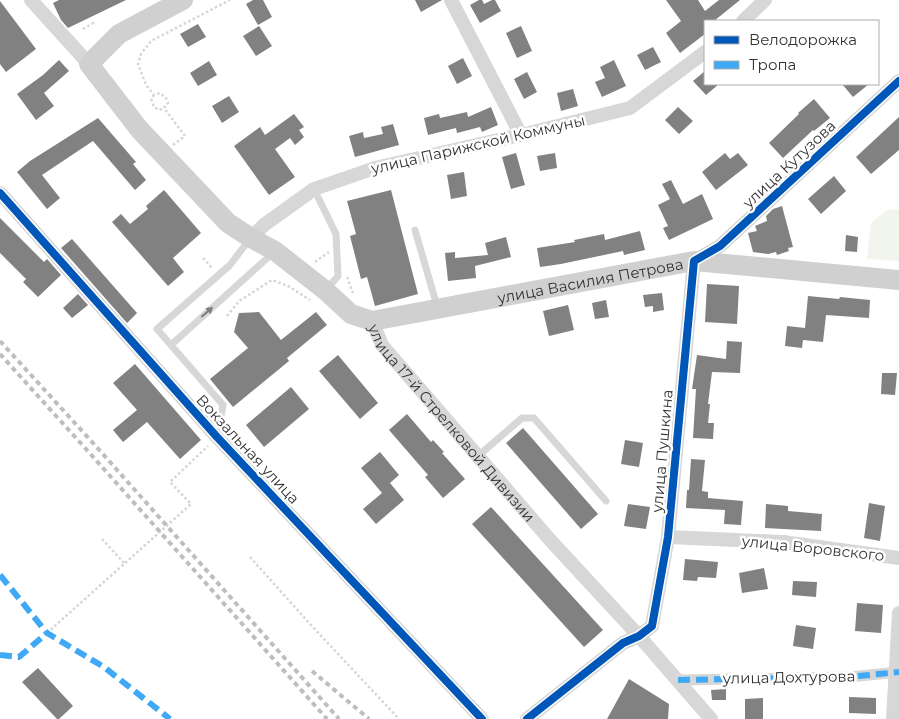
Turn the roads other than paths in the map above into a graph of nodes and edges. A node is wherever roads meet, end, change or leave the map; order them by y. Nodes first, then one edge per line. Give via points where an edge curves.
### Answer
1 (31, 0) edge
2 (183, 0) edge
3 (451, 0) edge
4 (765, 0) edge
5 (743, 20) edge
6 (704, 53) edge
7 (89, 64) junction
8 (899, 81) edge
9 (521, 135) junction
10 (314, 189) junction
11 (0, 193) edge
12 (415, 230) dead end
13 (251, 238) junction
14 (275, 251) junction
15 (694, 261) junction
16 (899, 280) edge
17 (326, 291) junction
18 (438, 309) junction
19 (372, 321) junction
20 (171, 345) junction
21 (217, 437) junction
22 (478, 456) junction
23 (606, 501) dead end
24 (668, 536) junction
25 (899, 558) edge
26 (899, 613) edge
27 (639, 636) junction
28 (898, 672) edge
29 (678, 680) junction
30 (482, 719) edge
31 (528, 719) edge
32 (711, 719) edge
33 (893, 719) edge

1 - 7 street, улица 17-й Стрелковой Дивизии
2 - 7 main road via 119,34
3 - 9 street
4 - 5 street
6 - 9 street, улица Парижской Коммуны via 630,108
7 - 13 main road, улица 17-й Стрелковой Дивизии via 162,154 228,223
8 - 15 street, улица Кутузова via 720,246
9 - 10 street, улица Парижской Коммуны via 375,168
10 - 13 street, улица Парижской Коммуны
10 - 17 lane via 336,234 338,276
11 - 21 street, Вокзальная улица
12 - 18 lane
13 - 14 main road, улица 17-й Стрелковой Дивизии
13 - 20 lane via 230,265 157,329
14 - 17 main road, улица 17-й Стрелковой Дивизии
20 -> 14 lane
15 - 16 main road, улица Василия Петрова
15 - 18 main road, улица Василия Петрова
15 - 24 street, улица Пушкина
17 - 19 main road, улица 17-й Стрелковой Дивизии via 351,314
18 - 19 main road, улица Василия Петрова
19 - 22 street, улица 17-й Стрелковой Дивизии via 382,345
20 - 21 lane via 223,405
21 - 30 street, Вокзальная улица
22 - 23 lane via 522,418 534,418
22 - 27 street, улица 17-й Стрелковой Дивизии
24 - 25 street, улица Воровского via 783,542
24 - 27 street, улица Пушкина via 652,626
26 - 28 street
27 - 29 street, улица 17-й Стрелковой Дивизии
27 - 31 street via 623,643
28 - 29 street, улица Дохтурова via 849,677
28 - 33 street
29 - 32 street, улица 17-й Стрелковой Дивизии

